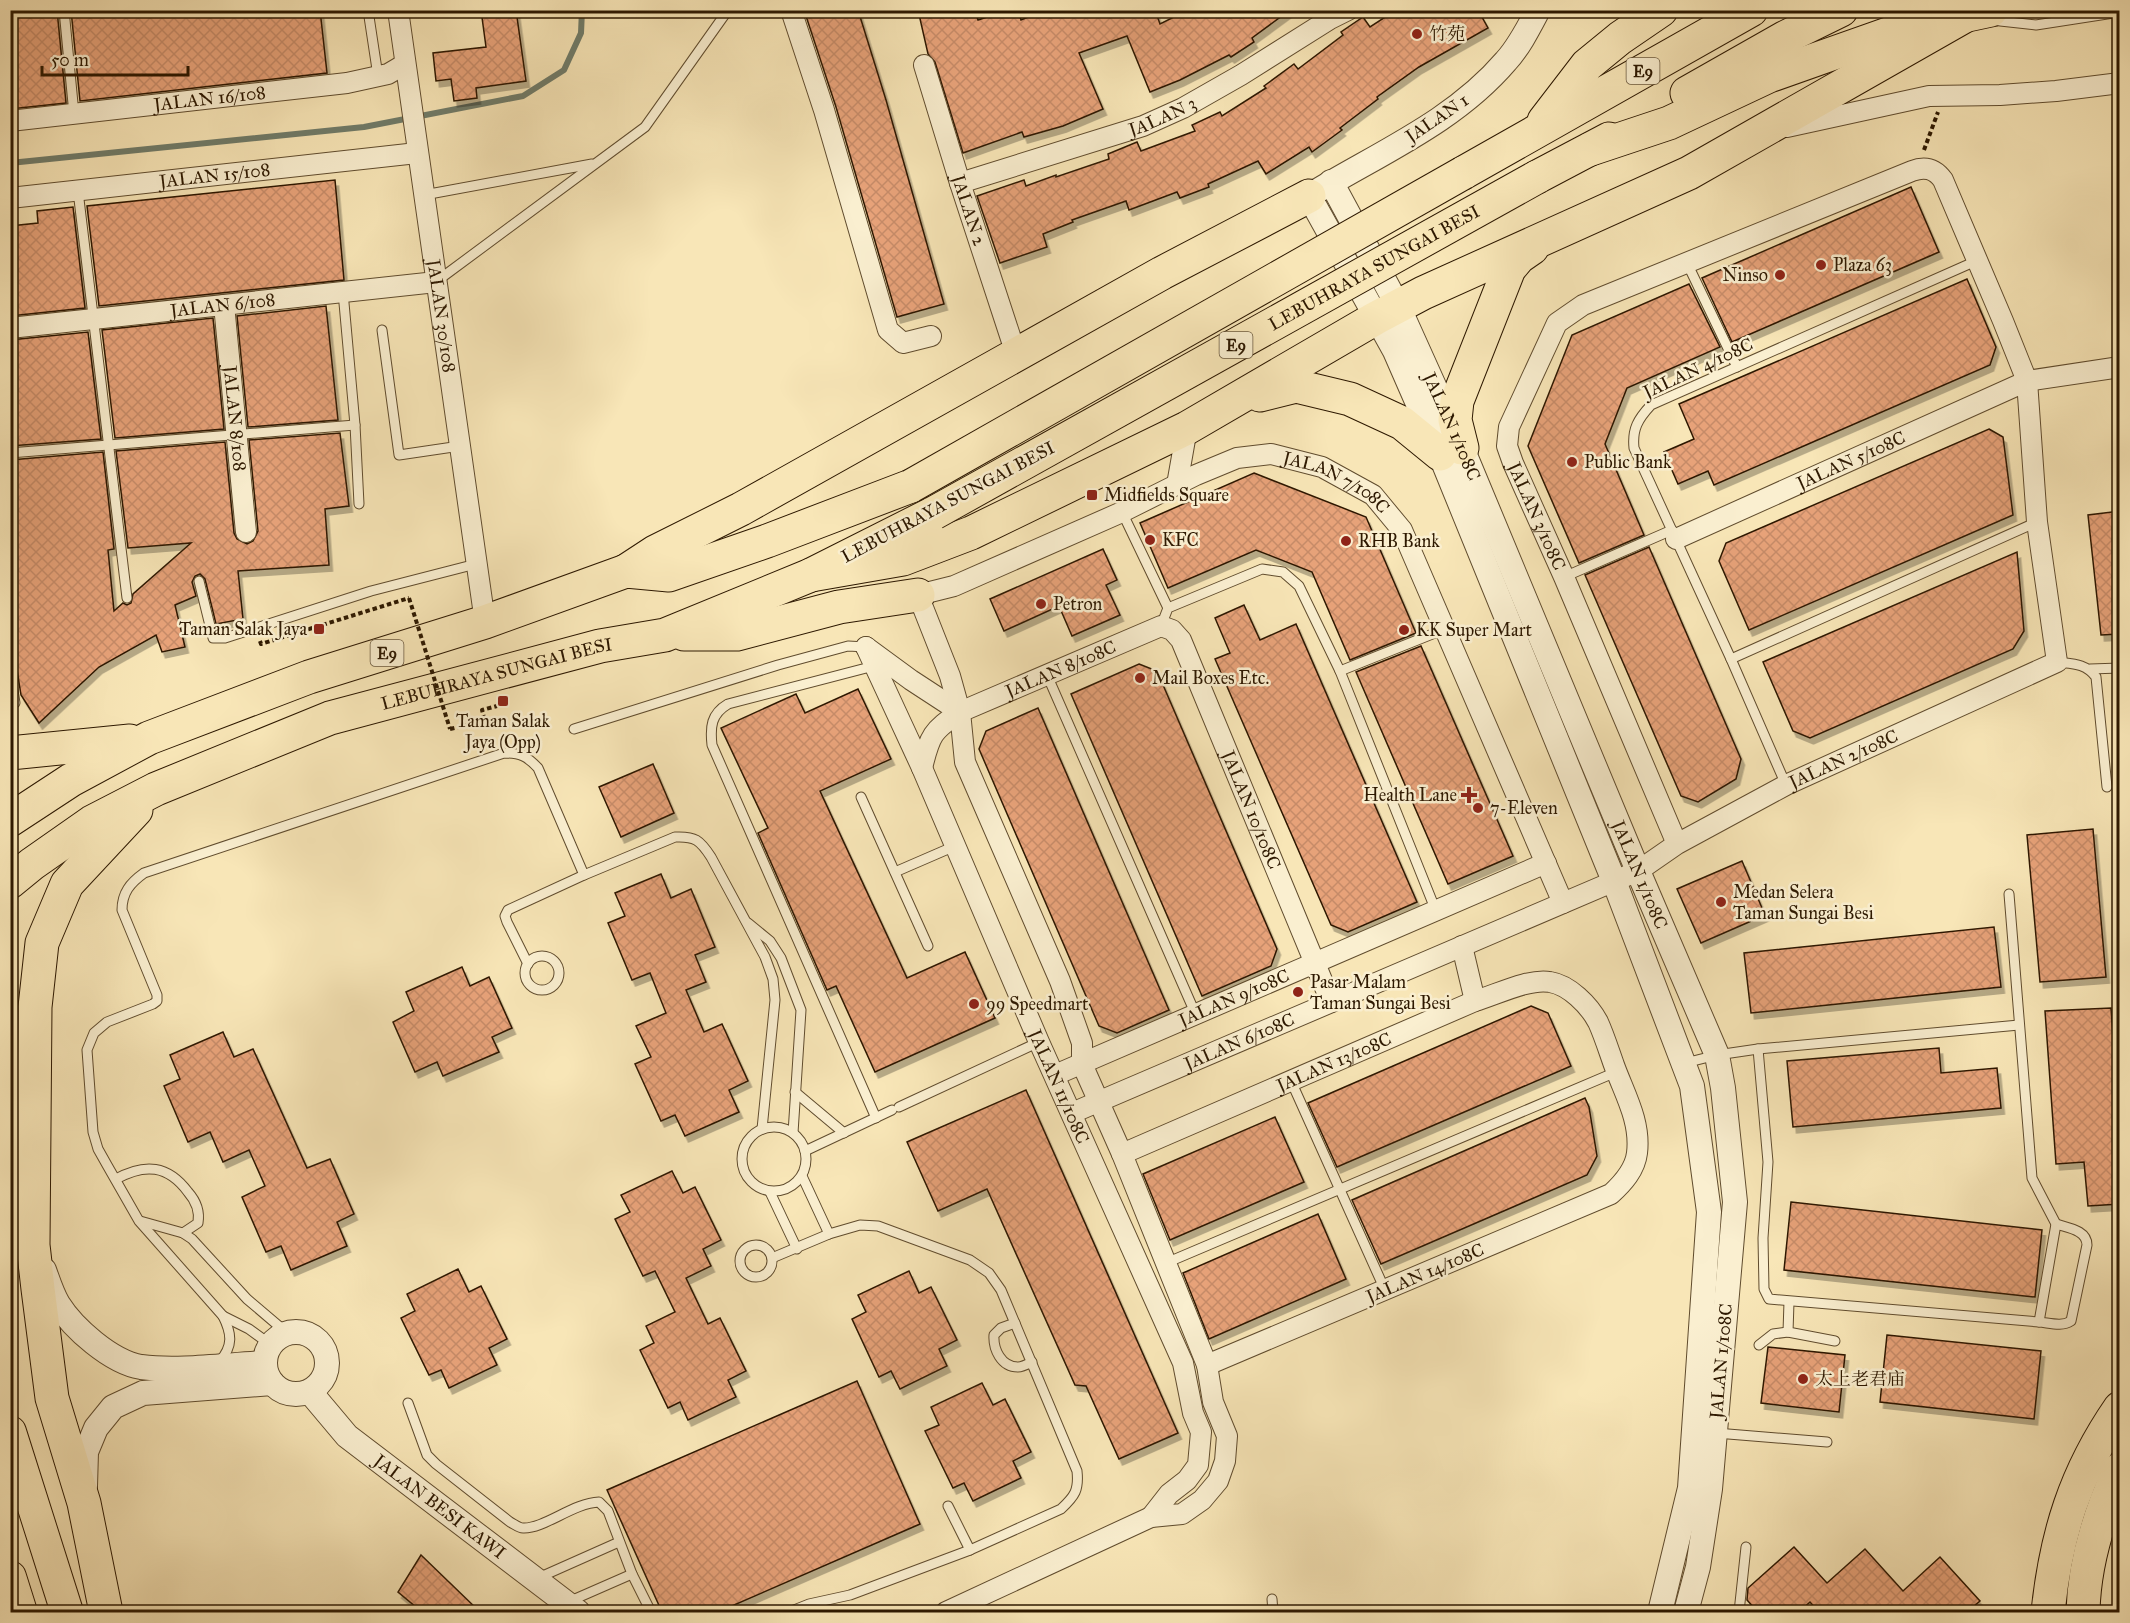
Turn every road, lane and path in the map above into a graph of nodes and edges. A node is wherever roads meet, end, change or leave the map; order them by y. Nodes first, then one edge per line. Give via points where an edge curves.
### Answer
1 (64, 10) edge
2 (368, 10) edge
3 (398, 10) edge
4 (728, 10) edge
5 (791, 10) edge
6 (1348, 10) edge
7 (1538, 10) edge
8 (1661, 10) edge
9 (1751, 10) edge
10 (1841, 10) edge
11 (2120, 12) edge
12 (1977, 14) edge
13 (405, 64) junction
14 (924, 65) dead end
15 (378, 76) junction
16 (2120, 83) edge
17 (1945, 95) junction
18 (74, 114) junction
19 (10, 121) edge
20 (1536, 132) junction
21 (1760, 134) junction
22 (417, 149) junction
23 (1591, 149) junction
24 (596, 164) junction
25 (1921, 168) junction
26 (960, 183) junction
27 (1320, 189) junction
28 (78, 191) junction
29 (424, 195) junction
30 (10, 198) edge
31 (1551, 235) junction
32 (1976, 261) junction
33 (1687, 263) junction
34 (436, 282) junction
35 (343, 292) junction
36 (224, 305) junction
37 (1387, 312) junction
38 (93, 319) junction
39 (10, 328) edge
40 (382, 330) dead end
41 (931, 336) dead end
42 (1016, 354) junction
43 (1737, 367) junction
44 (2120, 367) edge
45 (2027, 381) junction
46 (1233, 401) junction
47 (355, 424) junction
48 (1187, 428) junction
49 (237, 435) junction
50 (108, 444) junction
51 (460, 446) junction
52 (1451, 451) junction
53 (10, 453) edge
54 (1177, 485) junction
55 (359, 504) dead end
56 (1122, 512) junction
57 (2037, 522) junction
58 (246, 532) dead end
59 (1674, 535) junction
60 (476, 564) junction
61 (626, 571) junction
62 (811, 575) junction
63 (1564, 577) junction
64 (199, 581) dead end
65 (918, 595) junction
66 (127, 597) dead end
67 (375, 608) dead end
68 (1165, 617) junction
69 (485, 622) junction
70 (1445, 629) junction
71 (665, 635) junction
72 (866, 647) junction
73 (1731, 659) junction
74 (2057, 662) junction
75 (874, 666) junction
76 (2120, 668) edge
77 (2090, 669) junction
78 (1340, 671) junction
79 (10, 672) edge
80 (1047, 675) junction
81 (15, 703) dead end
82 (497, 706) dead end
83 (960, 712) junction
84 (574, 729) dead end
85 (149, 738) junction
86 (10, 753) edge
87 (922, 768) junction
88 (1786, 785) junction
89 (2107, 787) dead end
90 (156, 789) junction
91 (861, 797) dead end
92 (10, 820) edge
93 (1677, 844) junction
94 (955, 846) junction
95 (1546, 863) junction
96 (1638, 871) junction
97 (895, 873) junction
98 (584, 875) junction
99 (1614, 881) junction
100 (10, 882) edge
101 (2009, 894) dead end
102 (1563, 903) junction
103 (1436, 911) junction
104 (743, 920) junction
105 (928, 946) dead end
106 (1462, 946) junction
107 (1315, 963) junction
108 (528, 964) dead end
109 (1475, 1001) junction
110 (1331, 1002) junction
111 (1196, 1015) junction
112 (2019, 1025) junction
113 (1039, 1042) junction
114 (1758, 1049) junction
115 (1717, 1055) junction
116 (1082, 1064) junction
117 (1683, 1064) junction
118 (1616, 1072) junction
119 (1055, 1075) junction
120 (1291, 1081) junction
121 (795, 1092) junction
122 (1098, 1102) junction
123 (1072, 1113) junction
124 (876, 1118) junction
125 (762, 1129) junction
126 (793, 1133) junction
127 (844, 1133) junction
128 (805, 1151) junction
129 (1122, 1154) junction
130 (802, 1176) junction
131 (116, 1179) junction
132 (1340, 1189) junction
133 (770, 1192) junction
134 (140, 1221) junction
135 (2056, 1224) junction
136 (183, 1233) junction
137 (829, 1234) junction
138 (33, 1245) junction
139 (797, 1249) junction
140 (772, 1258) dead end
141 (1166, 1263) junction
142 (1385, 1290) junction
143 (1789, 1302) junction
144 (223, 1317) junction
145 (2039, 1322) junction
146 (1015, 1323) junction
147 (1788, 1332) junction
148 (1835, 1341) dead end
149 (1759, 1345) dead end
150 (274, 1356) junction
151 (1032, 1362) junction
152 (216, 1365) junction
153 (1207, 1365) junction
154 (310, 1392) junction
155 (408, 1403) dead end
156 (2120, 1408) edge
157 (10, 1432) edge
158 (1714, 1433) junction
159 (1827, 1442) dead end
160 (2120, 1469) edge
161 (84, 1503) junction
162 (948, 1506) dead end
163 (1151, 1517) junction
164 (619, 1542) junction
165 (1746, 1547) dead end
166 (970, 1550) junction
167 (632, 1574) junction
168 (10, 1578) edge
169 (536, 1579) junction
170 (1272, 1599) dead end
171 (572, 1608) edge
172 (21, 1612) edge
173 (67, 1612) edge
174 (106, 1612) edge
175 (651, 1612) edge
176 (789, 1612) edge
177 (946, 1612) edge
178 (1273, 1612) edge
179 (1660, 1612) edge
180 (1686, 1612) edge
181 (1739, 1612) edge
182 (2048, 1612) edge
183 (2083, 1612) edge

1 - 18 lane
2 - 15 lane
3 - 13 street, JALAN 30/108
4 - 24 lane via 645,127
5 - 41 street via 888,330 903,343
6 - 26 street, JALAN 3 via 1183,108 1143,126
7 - 27 street, JALAN 1 via 1508,59 1451,113
8 - 20 highway via 1587,65
9 - 20 highway, LEBUHRAYA SUNGAI BESI / E9
10 - 23 highway, LEBUHRAYA SUNGAI BESI / E9 via 1784,38
11 - 12 lane via 2036,25
12 - 21 highway
12 - 23 highway via 1902,29 1769,76 1669,123
13 - 15 street, JALAN 16/108
13 - 22 street, JALAN 30/108
14 - 26 street, JALAN 2
15 - 18 street, JALAN 16/108 via 347,83
16 - 17 street via 2056,92
17 - 21 street
17 - 25 path
18 - 19 street, JALAN 16/108
20 - 61 highway, LEBUHRAYA SUNGAI BESI / E9, bridge via 911,486 669,574
21 - 31 highway via 1689,173
22 - 28 street, JALAN 15/108
22 - 29 street, JALAN 30/108
23 - 62 highway, LEBUHRAYA SUNGAI BESI / E9, bridge via 934,513
24 - 29 lane
24 - 34 lane
25 - 32 street via 1932,170 1942,180
25 - 33 street, JALAN 3/108C
26 - 42 street, JALAN 2
27 - 37 street, JALAN 1/108C
27 - 42 highway
28 - 30 street, JALAN 15/108
28 - 38 lane
29 - 34 street, JALAN 30/108
31 - 37 highway
31 - 52 highway via 1519,257 1509,269 1457,401
32 - 43 lane, JALAN 4/108C
32 - 45 street
33 - 43 lane
33 - 63 street, JALAN 3/108C via 1583,305 1557,323 1509,427 1507,446 1513,463
34 - 35 street, JALAN 6/108
34 - 51 street, JALAN 30/108
35 - 36 street, JALAN 6/108
35 - 47 lane
36 - 38 street, JALAN 6/108
36 - 49 street, JALAN 8/108
37 - 46 highway
37 - 52 street, JALAN 1/108C
38 - 39 street, JALAN 6/108
38 - 50 lane
40 - 51 lane via 399,455
42 - 61 highway
43 - 59 lane, JALAN 4/108C via 1651,405 1639,418 1632,436
44 - 45 street, JALAN 5/108C
45 - 57 street
45 - 59 street, JALAN 5/108C
46 - 48 highway
46 - 52 highway via 1296,386 1350,399
47 - 49 lane
47 - 55 lane
48 - 54 street
48 - 62 highway via 971,533 903,558
49 - 50 lane
49 - 58 street, JALAN 8/108
50 - 53 lane
50 - 66 lane
51 - 60 street, JALAN 30/108
52 - 96 street, JALAN 1/108C
52 - 99 street, JALAN 1/108C
54 - 56 street, JALAN 7/108C
54 - 70 street, JALAN 7/108C via 1237,458 1260,455 1271,454 1322,467 1373,495 1402,530
56 - 65 street, JALAN 7/108C via 954,586
56 - 68 lane
57 - 73 lane
57 - 74 street
59 - 63 lane
59 - 73 lane, JALAN 4/108C
60 - 64 lane via 371,591 225,638 213,638
60 - 69 street, JALAN 30/108
61 - 69 highway, LEBUHRAYA SUNGAI BESI / E9
62 - 71 highway, LEBUHRAYA SUNGAI BESI / E9
63 - 93 street, JALAN 3/108C
65 - 71 highway via 839,607 737,634
65 - 83 street, JALAN 11/108C
67 - 82 path, bridge via 409,598 450,729 485,721 482,710
68 - 78 lane via 1262,569 1283,573 1299,586
68 - 80 street, JALAN 8/108C
68 - 107 street, JALAN 10/108C via 1181,640
69 - 85 highway, LEBUHRAYA SUNGAI BESI / E9 via 309,677
70 - 78 lane
70 - 95 street, JALAN 7/108C
71 - 90 highway, LEBUHRAYA SUNGAI BESI / E9 via 600,646 330,718
72 - 75 street, JALAN 11/108C
72 - 83 street
72 - 84 lane via 848,646 778,664
73 - 88 lane, JALAN 4/108C
74 - 77 lane
74 - 88 street, JALAN 2/108C
75 - 87 street, JALAN 11/108C
75 - 124 lane via 728,705 713,718 711,729 712,745
76 - 77 lane
77 - 89 lane via 2096,676
78 - 103 lane
79 - 81 lane
80 - 83 street, JALAN 8/108C
80 - 111 lane
83 - 87 street, JALAN 8/108C via 939,726 928,740
83 - 116 street, JALAN 11/108C via 965,762 1060,981 1082,1043
85 - 86 highway
85 - 92 highway, LEBUHRAYA SUNGAI BESI / E9 via 71,780
87 - 94 street, JALAN 11/108C
88 - 93 street, JALAN 2/108C
90 - 100 highway, LEBUHRAYA SUNGAI BESI / E9 via 92,822
90 - 138 highway via 67,884 42,943 35,1007
91 - 97 lane
93 - 96 street, JALAN 2/108C
94 - 97 lane
94 - 113 street, JALAN 11/108C
95 - 102 street, JALAN 7/108C
95 - 103 street, JALAN 9/108C
96 - 99 street, JALAN 6/108C
96 - 115 street, JALAN 1/108C
97 - 105 lane
98 - 104 lane via 675,837 690,836 711,857
98 - 108 lane via 507,910 507,922
98 - 131 lane via 538,768 528,757 517,753 504,753 144,873 128,888 122,910 158,1000 107,1022 94,1033 87,1050 93,1132
99 - 102 street, JALAN 6/108C
99 - 117 street, JALAN 1/108C
101 - 112 lane
102 - 106 street, JALAN 6/108C
103 - 107 street, JALAN 9/108C
104 - 121 lane via 770,941 781,958 801,1010
104 - 125 lane via 765,957 775,1000
106 - 109 street
106 - 110 street, JALAN 6/108C
107 - 110 street, JALAN 10/108C
107 - 111 street, JALAN 9/108C
109 - 118 street, JALAN 13/108C via 1531,983 1550,982 1568,989 1597,1021
109 - 120 street, JALAN 13/108C
110 - 122 street, JALAN 6/108C
111 - 116 street, JALAN 9/108C
112 - 114 lane
112 - 135 lane via 2032,1178
113 - 119 street, JALAN 11/108C
113 - 124 lane
114 - 115 lane
114 - 143 lane via 1768,1162 1764,1289 1769,1299
115 - 117 lane
115 - 158 street, JALAN 1/108C via 1735,1202
116 - 119 street, JALAN 9/108C
116 - 122 street, JALAN 11/108C
117 - 179 street, JALAN 1/108C via 1692,1086 1709,1212 1690,1488
118 - 132 lane
118 - 142 street, JALAN 14/108C via 1632,1108 1636,1132 1637,1153 1623,1183 1611,1194
119 - 123 street, JALAN 11/108C
120 - 129 street, JALAN 13/108C
120 - 132 lane
121 - 126 lane
121 - 127 lane
122 - 123 street, JALAN 6/108C
122 - 129 street, JALAN 11/108C
123 - 163 street, JALAN 11/108C via 1183,1363 1201,1432 1198,1465
124 - 127 lane
125 - 126 lane via 783,1128
125 - 133 lane via 746,1142 742,1163 751,1182
126 - 128 lane
127 - 128 lane
128 - 130 lane
129 - 141 street, JALAN 11/108C
130 - 133 lane via 794,1186
130 - 137 lane
131 - 134 lane
131 - 136 lane via 133,1171 153,1169 172,1174 191,1195 200,1214 198,1223
132 - 141 lane
132 - 142 lane
133 - 139 lane
134 - 136 lane
134 - 144 lane
135 - 145 lane
135 - 145 lane via 2084,1235 2087,1245 2071,1321 2060,1325
136 - 150 lane via 247,1299
137 - 139 lane
137 - 146 lane via 860,1225 878,1226 970,1260 989,1273
138 - 152 street via 58,1303 78,1329 107,1352 139,1366
138 - 161 highway via 52,1398
139 - 140 lane
141 - 153 street, JALAN 11/108C
142 - 153 street, JALAN 14/108C
143 - 145 lane
143 - 147 lane
144 - 150 lane via 249,1329
144 - 152 lane via 230,1329 231,1342
146 - 151 lane
146 - 151 lane via 994,1335 997,1352 1004,1363 1016,1367
147 - 148 lane
147 - 149 lane via 1773,1334
150 - 152 street
150 - 154 street via 280,1390 300,1395
150 - 154 street via 296,1332 321,1344 326,1352 327,1371
150 - 161 street via 143,1394 113,1407 96,1428 86,1452
151 - 166 lane via 1077,1471 1079,1486 1061,1509
153 - 163 street, JALAN 11/108C via 1212,1396 1227,1436 1218,1481 1202,1500 1182,1514
154 - 169 street, JALAN BESI KAWI via 347,1436
155 - 164 lane via 427,1455 510,1522 521,1528 533,1527 587,1503 599,1502 608,1511
156 - 182 highway via 2097,1444 2062,1526
157 - 173 highway
158 - 159 lane
158 - 180 street, JALAN 1/108C via 1698,1568
160 - 183 highway via 2102,1509 2089,1555
161 - 174 highway
162 - 166 lane
163 - 177 street, JALAN 11/108C
164 - 167 lane
164 - 169 lane
165 - 181 lane
166 - 176 lane via 850,1595
167 - 171 lane
167 - 175 lane
168 - 172 highway
169 - 171 street, JALAN BESI KAWI
170 - 178 lane

